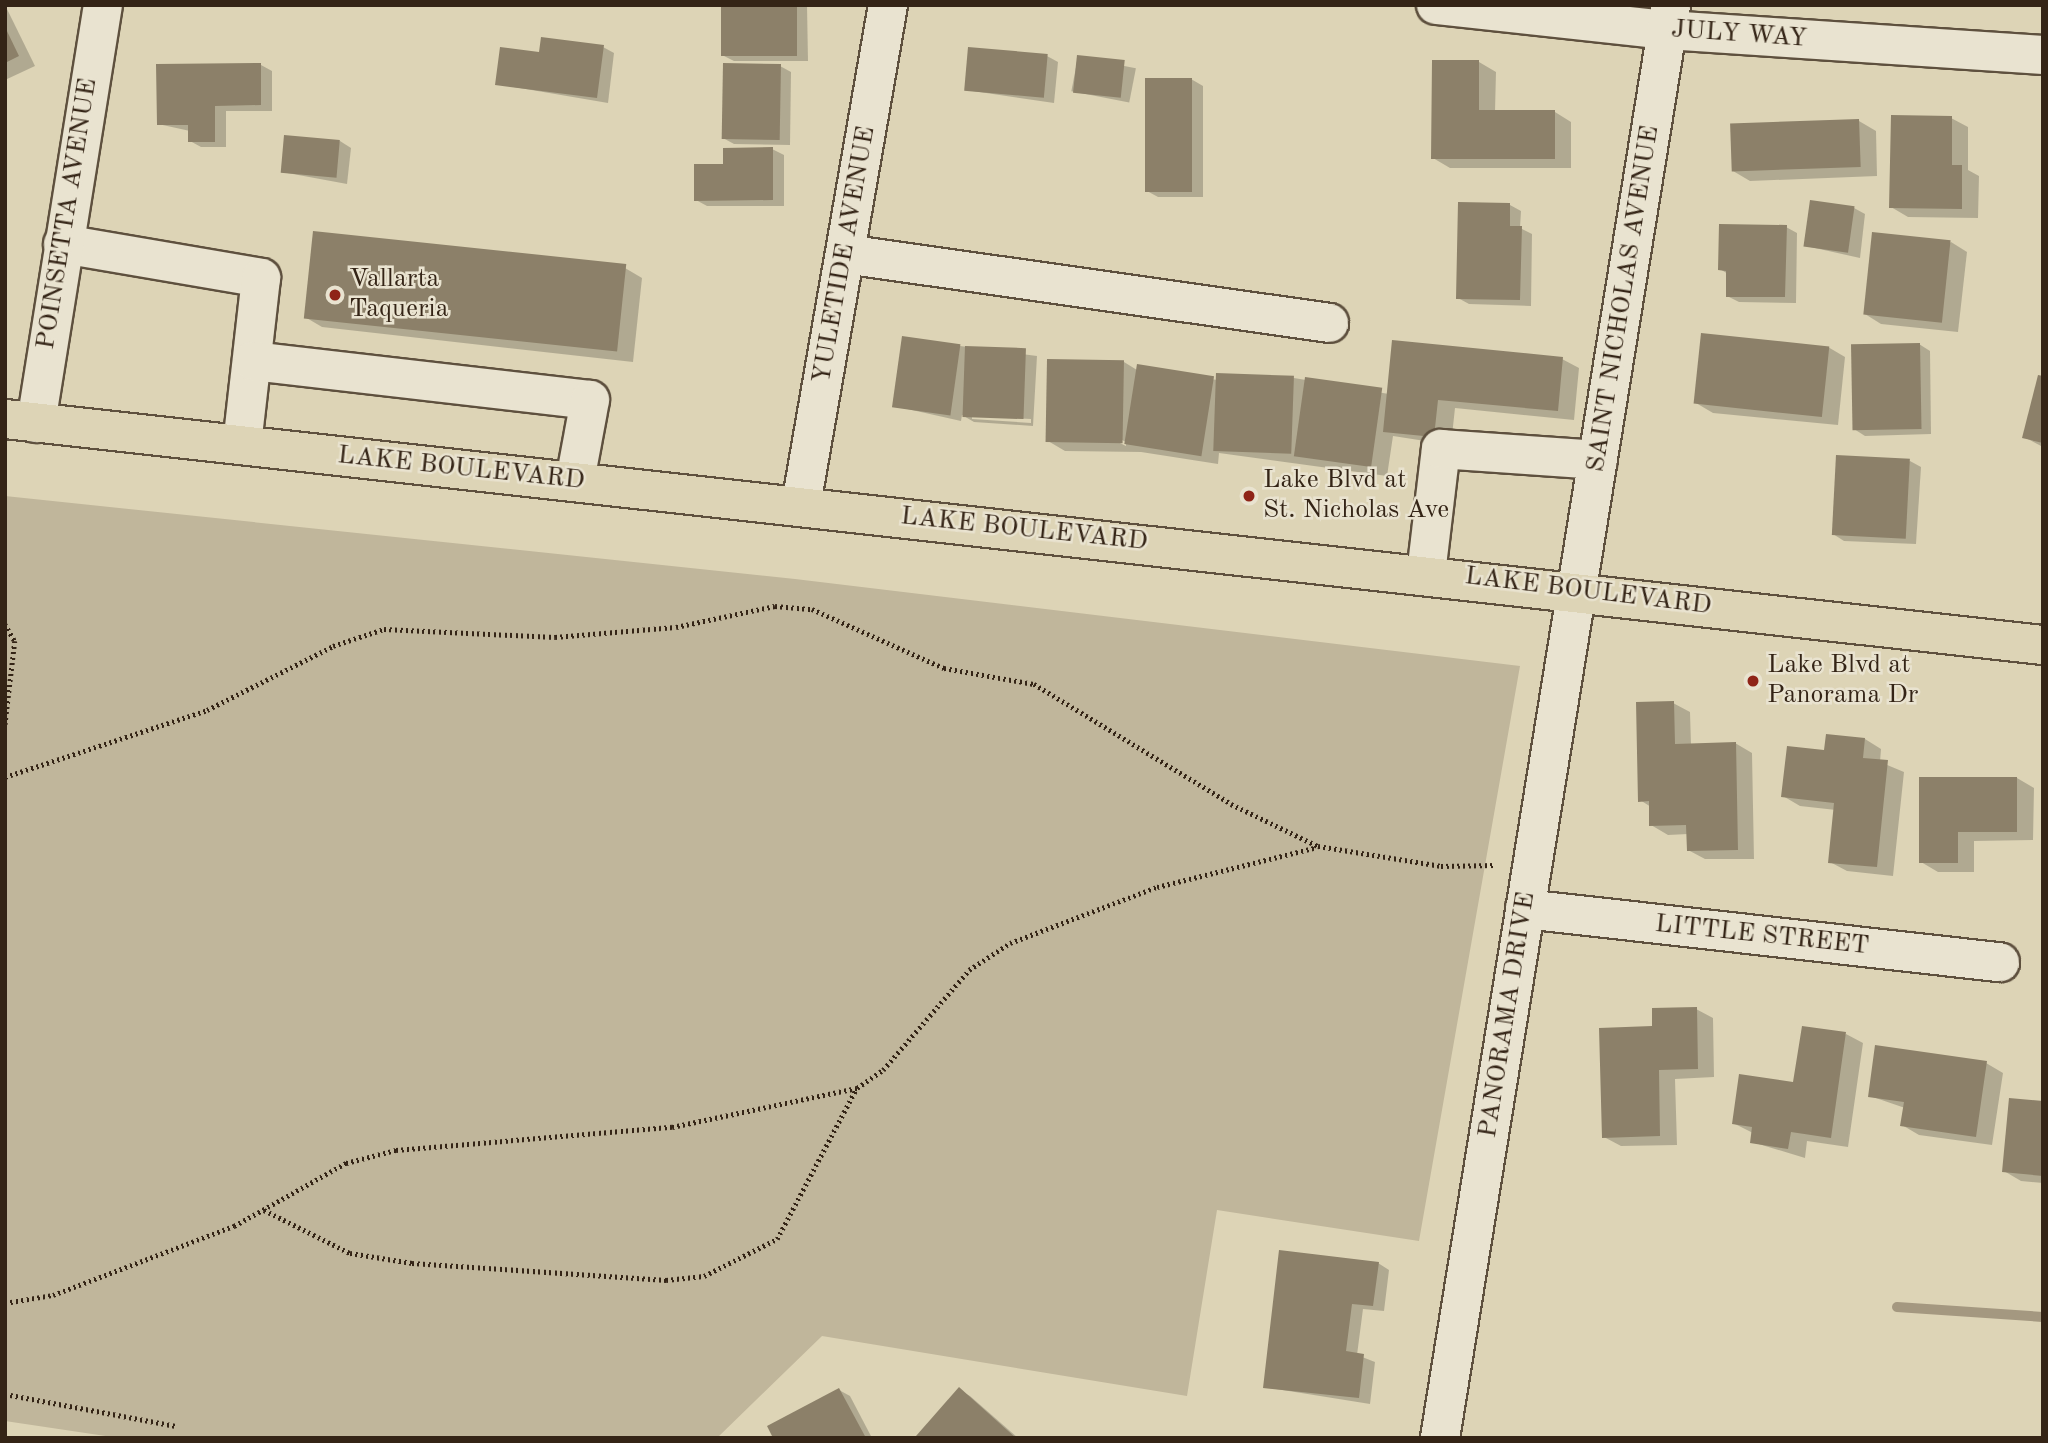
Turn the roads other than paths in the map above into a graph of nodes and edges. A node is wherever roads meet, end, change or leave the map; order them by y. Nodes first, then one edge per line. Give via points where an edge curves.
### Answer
1 (103, 5) edge
2 (888, 5) edge
3 (1437, 5) edge
4 (1669, 18) edge
5 (2043, 55) edge
6 (63, 244) junction
7 (845, 254) junction
8 (1329, 323) dead end
9 (253, 362) junction
10 (20, 421) edge
11 (242, 445) junction
12 (1598, 460) junction
13 (575, 481) junction
14 (801, 505) junction
15 (1426, 573) junction
16 (1572, 591) junction
17 (2043, 645) edge
18 (1525, 909) junction
19 (2000, 962) dead end
20 (1440, 1438) edge

1 - 6 street, POINSETTA AVENUE
2 - 7 street, YULETIDE AVENUE
3 - 4 street, JULY WAY
4 - 5 street, JULY WAY
4 - 12 street, SAINT NICHOLAS AVENUE
6 - 9 street via 261,278
6 - 10 street, POINSETTA AVENUE
7 - 8 street
7 - 14 street, YULETIDE AVENUE
9 - 11 street
9 - 13 street via 590,400
10 - 11 main road, LAKE BOULEVARD
11 - 13 main road, LAKE BOULEVARD
12 - 15 street via 1441,449
12 - 16 street, SAINT NICHOLAS AVENUE
13 - 14 main road, LAKE BOULEVARD
14 - 15 main road, LAKE BOULEVARD
15 - 16 main road, LAKE BOULEVARD
16 - 17 main road, LAKE BOULEVARD
16 - 18 street, PANORAMA DRIVE
18 - 19 street, LITTLE STREET
18 - 20 street, PANORAMA DRIVE

